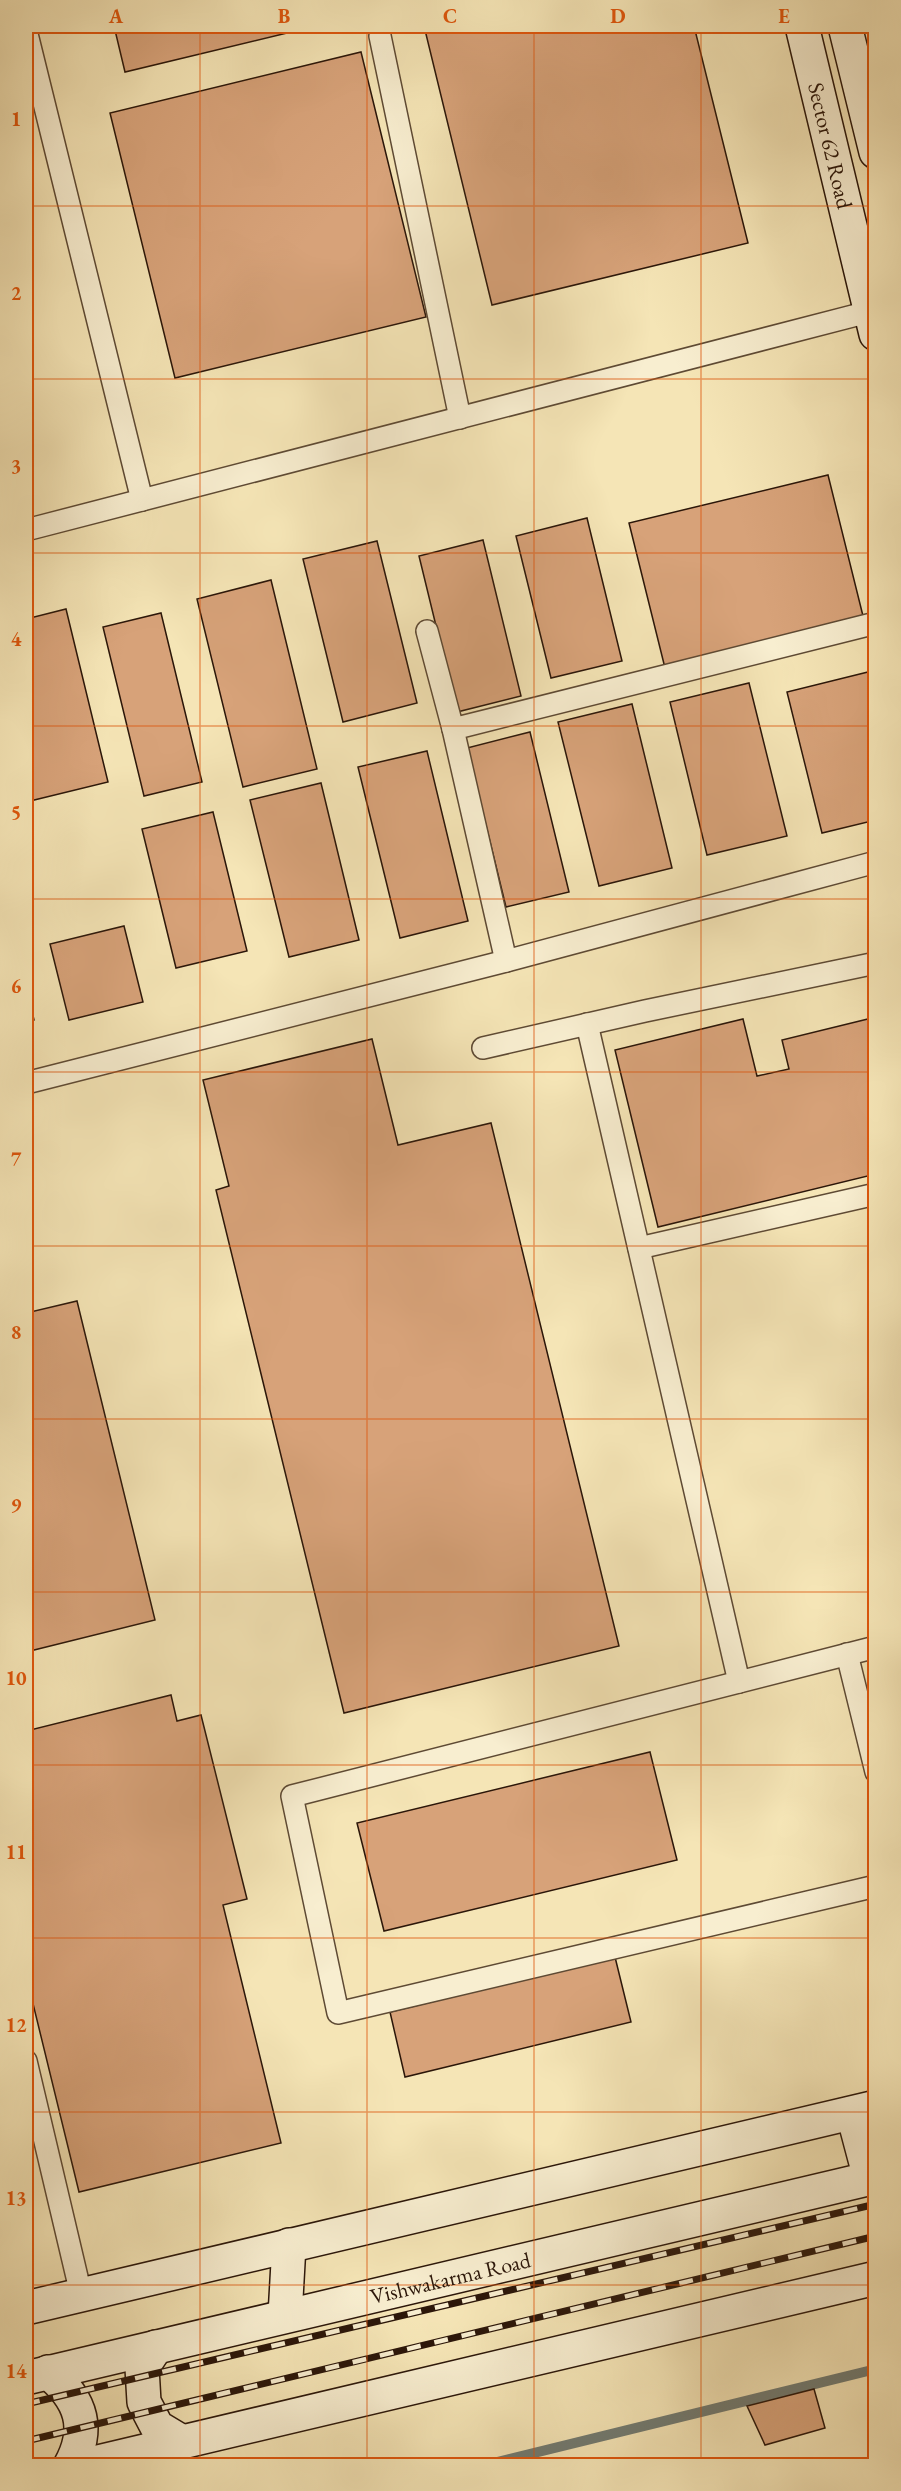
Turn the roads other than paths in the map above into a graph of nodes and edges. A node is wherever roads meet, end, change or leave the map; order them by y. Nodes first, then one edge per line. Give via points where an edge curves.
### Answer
1 (802, 26) edge
2 (845, 26) edge
3 (26, 30) edge
4 (380, 36) dead end
5 (876, 152) edge
6 (874, 319) edge
7 (460, 418) junction
8 (142, 500) junction
9 (26, 530) edge
10 (876, 623) edge
11 (427, 631) dead end
12 (453, 729) junction
13 (876, 862) edge
14 (506, 961) junction
15 (876, 963) edge
16 (587, 1024) junction
17 (483, 1048) dead end
18 (26, 1083) edge
19 (876, 1194) edge
20 (639, 1248) junction
21 (876, 1647) edge
22 (847, 1654) junction
23 (739, 1682) junction
24 (876, 1773) edge
25 (876, 1886) edge
26 (26, 2061) edge
27 (864, 2111) edge
28 (873, 2177) edge
29 (289, 2245) junction
30 (876, 2278) edge
31 (81, 2294) junction
32 (26, 2308) edge
33 (285, 2316) junction
34 (156, 2347) junction
35 (37, 2375) edge
36 (182, 2442) junction
37 (70, 2466) edge
38 (81, 2466) edge

1 - 6 main road, Sector 62 Road
2 - 5 main road, Sector 62 Road
3 - 8 lane
4 - 7 lane
6 - 7 lane
7 - 8 lane
8 - 9 lane
10 - 12 lane
11 - 12 lane
12 - 14 lane
13 - 14 lane
14 - 18 lane
15 - 16 lane
16 - 17 lane
16 - 20 lane
19 - 20 lane
20 - 23 lane
21 - 22 lane
22 - 23 lane
22 - 24 lane
23 - 25 lane via 292,1796 338,2013
26 - 31 lane
27 - 28 main road
27 - 29 main road
28 - 33 main road, Vishwakarma Road
29 - 31 main road
29 - 33 main road
30 - 36 main road
31 - 32 main road
33 - 34 main road, Vishwakarma Road
34 - 35 main road, Vishwakarma Road
34 - 36 main road via 142,2368 144,2402 157,2427
35 - 37 main road via 60,2382 78,2412 81,2446
36 - 38 main road

